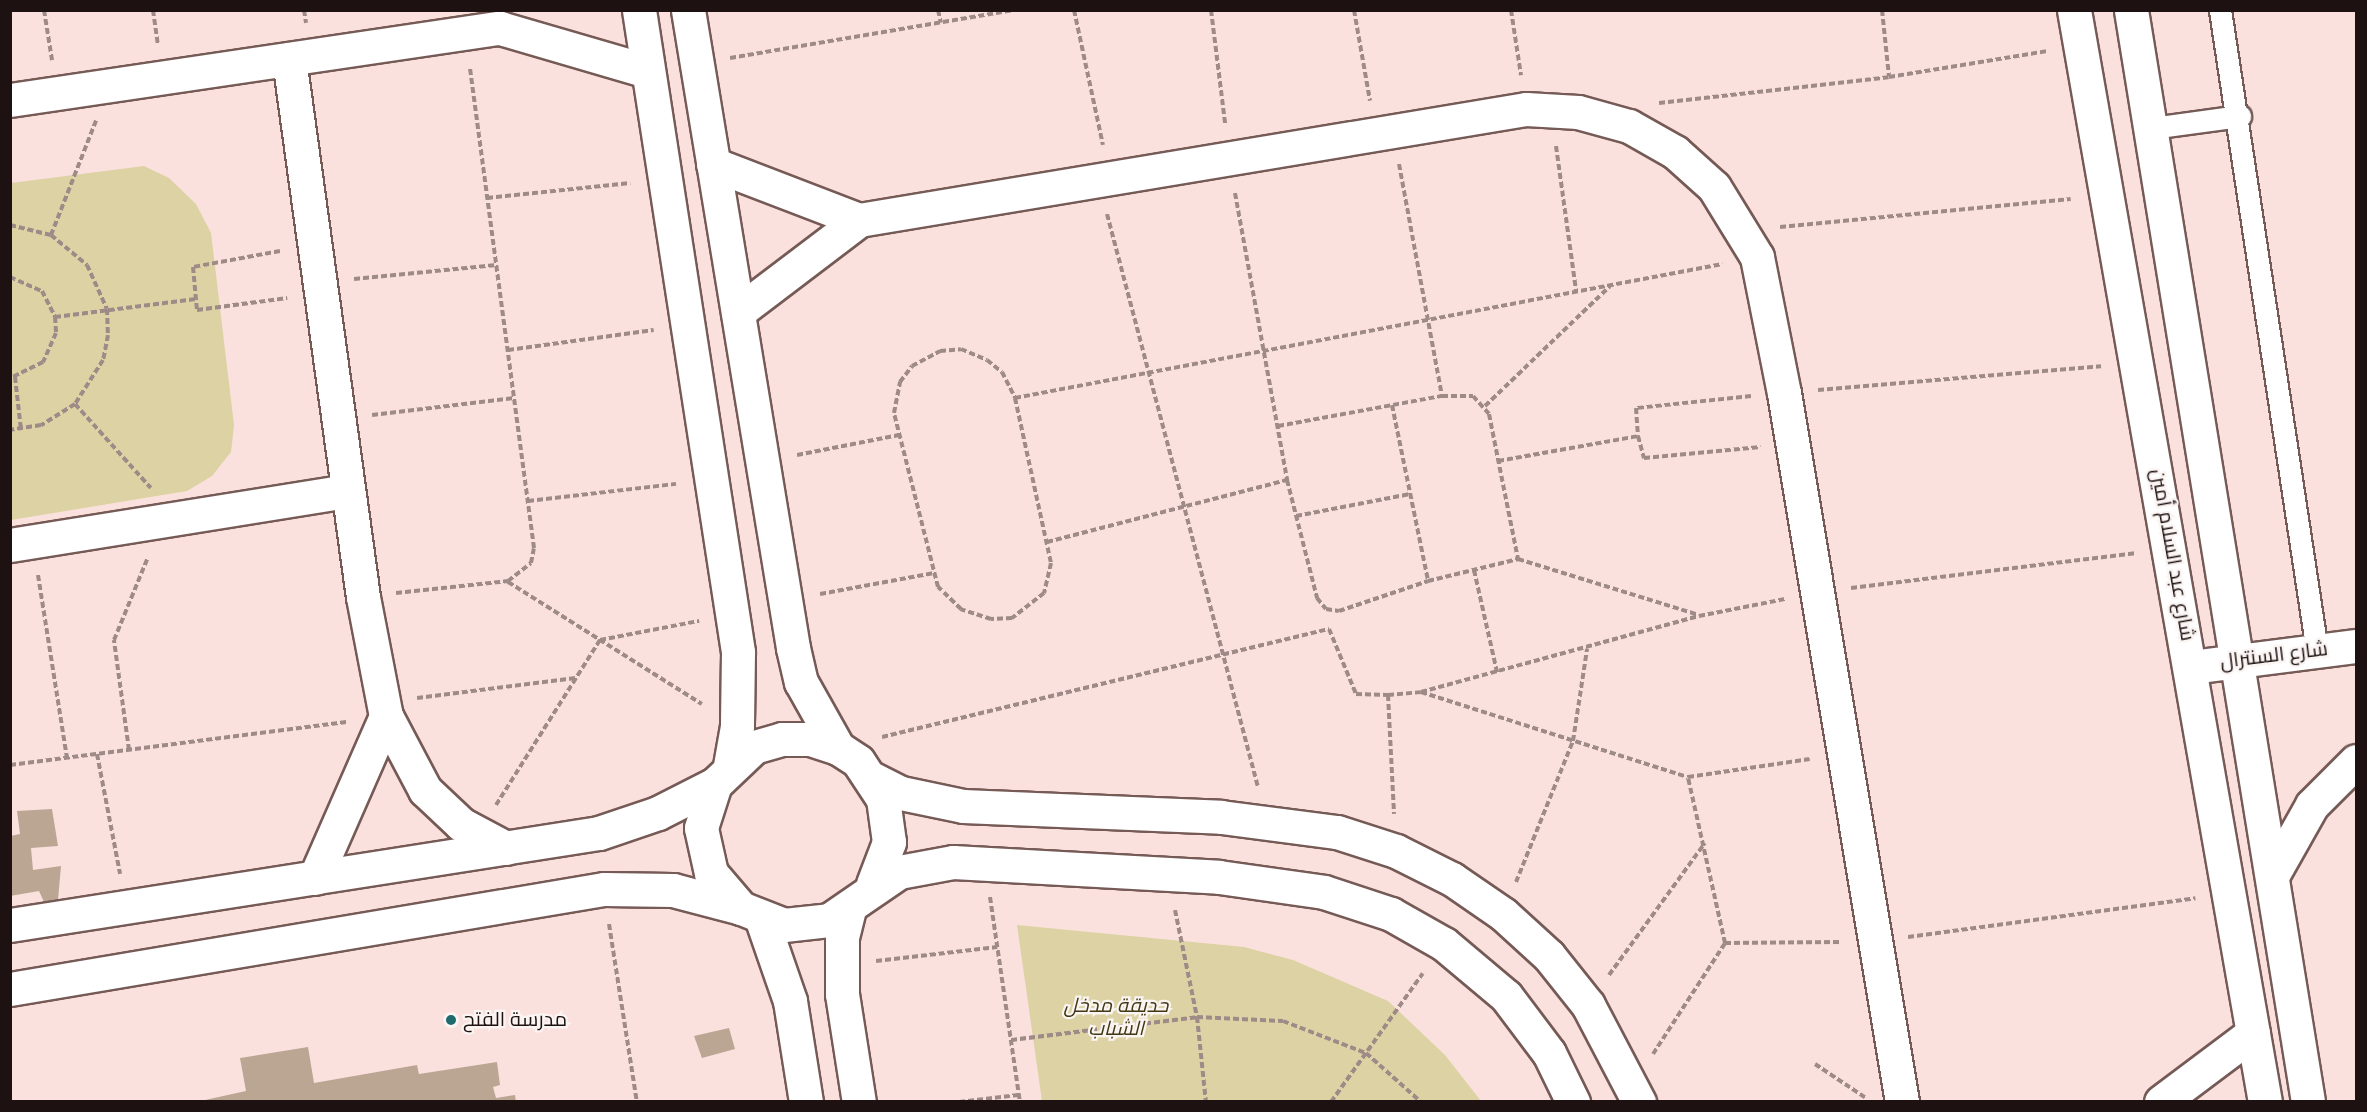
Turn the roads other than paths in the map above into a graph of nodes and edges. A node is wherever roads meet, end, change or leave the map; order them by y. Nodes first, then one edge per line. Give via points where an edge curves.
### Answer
1 (639, 10) edge
2 (688, 10) edge
3 (2074, 10) edge
4 (2131, 10) edge
5 (2220, 10) edge
6 (510, 19) edge
7 (289, 59) junction
8 (647, 71) junction
9 (10, 100) edge
10 (2240, 116) junction
11 (2152, 128) junction
12 (713, 164) junction
13 (859, 220) junction
14 (738, 312) junction
15 (348, 491) junction
16 (22, 543) edge
17 (2356, 646) edge
18 (2318, 651) junction
19 (2240, 661) junction
20 (2191, 667) junction
21 (385, 710) junction
22 (838, 748) junction
23 (2356, 761) edge
24 (722, 774) junction
25 (873, 779) junction
26 (492, 841) junction
27 (2272, 874) junction
28 (315, 878) junction
29 (873, 884) junction
30 (849, 909) junction
31 (751, 914) junction
32 (10, 925) edge
33 (10, 989) edge
34 (2253, 1033) junction
35 (1638, 1097) edge
36 (806, 1101) edge
37 (859, 1101) edge
38 (1573, 1101) edge
39 (1902, 1101) edge
40 (2161, 1101) edge
41 (2265, 1101) edge
42 (2308, 1101) edge

1 - 8 street
2 - 12 street
3 - 20 street, شارع عبد السلام أمين
4 - 11 street
5 - 10 lane
6 - 7 street via 465,34
6 - 8 street
7 - 9 street
7 - 15 street
8 - 24 street via 708,481 738,651 737,726
10 - 11 lane
10 - 18 lane
11 - 19 street
12 - 13 street
12 - 14 street
13 - 14 street
13 - 39 street via 1539,109 1629,126 1675,152 1714,187 1750,244 1784,393
14 - 22 street via 801,682
15 - 16 street
15 - 21 street
17 - 18 street, شارع السنترال
18 - 19 street, شارع السنترال
19 - 20 street, شارع السنترال
19 - 27 street
20 - 34 street, شارع عبد السلام أمين
21 - 26 street via 424,790
21 - 28 street
22 - 24 street via 810,739 782,739 754,747
22 - 25 street
23 - 27 street via 2312,806
24 - 26 street via 619,828
24 - 31 street via 701,828 703,851 723,893
25 - 29 street via 889,820 889,842
25 - 35 street via 901,793 963,807 1267,823 1337,832 1396,851 1452,879 1503,914 1549,956 1588,1005
26 - 28 street
27 - 42 street
28 - 32 street
29 - 30 street
29 - 38 street via 925,864 985,864 1168,874 1324,892 1391,914 1444,944 1506,996 1549,1053
30 - 31 street via 807,925
30 - 37 street via 840,965
31 - 33 street via 673,890 604,889
31 - 36 street via 790,1001
34 - 40 street
34 - 41 street, شارع عبد السلام أمين

